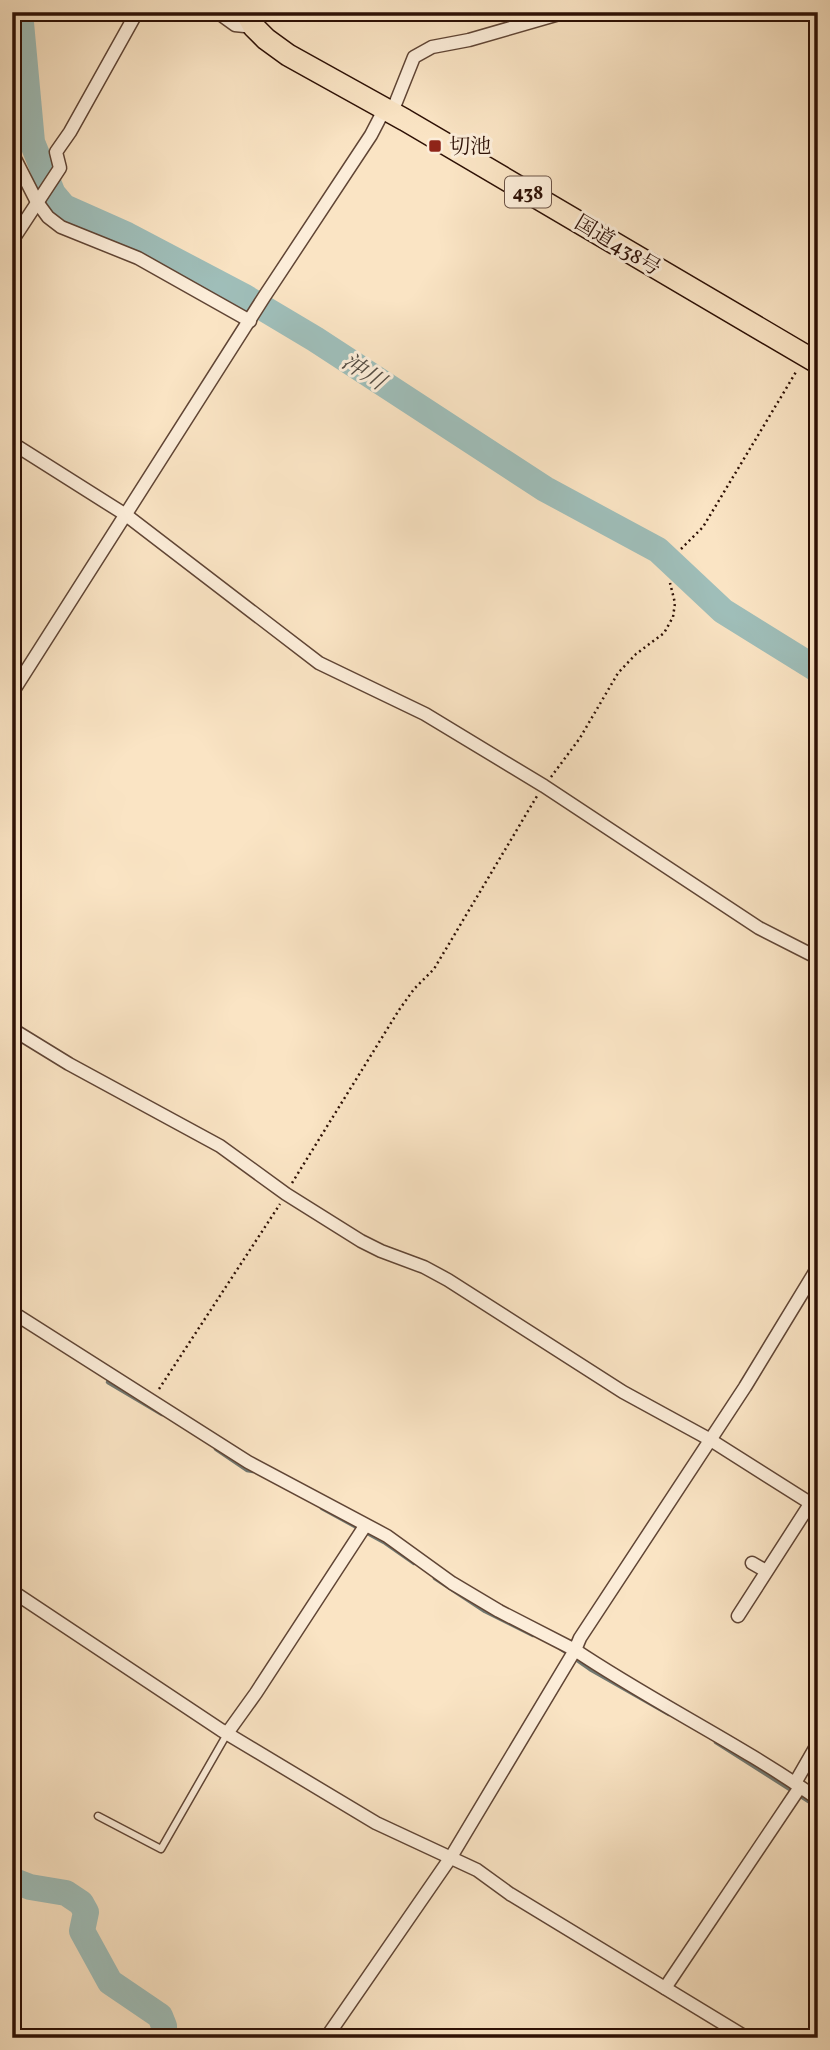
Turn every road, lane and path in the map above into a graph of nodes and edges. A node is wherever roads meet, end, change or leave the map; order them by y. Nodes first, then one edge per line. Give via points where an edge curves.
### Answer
1 (137, 12) edge
2 (216, 12) edge
3 (566, 12) edge
4 (250, 20) edge
5 (388, 110) junction
6 (12, 153) edge
7 (39, 199) junction
8 (12, 241) edge
9 (252, 317) junction
10 (812, 360) edge
11 (12, 443) edge
12 (126, 516) junction
13 (681, 549) dead end
14 (670, 583) dead end
15 (12, 693) edge
16 (544, 786) junction
17 (818, 957) edge
18 (12, 1029) edge
19 (286, 1194) junction
20 (818, 1267) edge
21 (12, 1312) edge
22 (152, 1401) junction
23 (709, 1439) junction
24 (814, 1506) edge
25 (363, 1529) junction
26 (752, 1563) dead end
27 (766, 1571) junction
28 (12, 1591) edge
29 (738, 1616) dead end
30 (574, 1655) junction
31 (228, 1732) junction
32 (818, 1743) edge
33 (796, 1788) junction
34 (818, 1799) edge
35 (98, 1816) dead end
36 (451, 1857) junction
37 (665, 1988) junction
38 (326, 2038) edge
39 (747, 2038) edge

1 - 7 street via 56,152 60,169
2 - 4 street via 235,25
3 - 5 street via 432,47 414,57
4 - 5 highway, 国道438号 / 438 via 288,55
5 - 9 street
5 - 10 highway, 国道438号 / 438
6 - 7 street
7 - 8 street
7 - 9 street via 48,218 61,227 138,258
9 - 12 street
10 - 13 path via 703,527
11 - 12 street
12 - 15 street
12 - 16 street via 319,663 425,715
14 - 16 path via 675,603 664,633 618,673 580,738
16 - 17 street via 759,928
16 - 19 path via 455,936 399,1010
18 - 19 street via 220,1146
19 - 22 path
19 - 23 street via 361,1241 449,1280 623,1392
20 - 23 street
21 - 22 street
22 - 25 street
23 - 24 street
23 - 30 street via 580,1638
24 - 27 street
25 - 30 street via 387,1536 452,1583
25 - 31 street
26 - 27 street
27 - 29 street
28 - 31 street
30 - 33 street via 706,1728
30 - 36 street
31 - 35 lane via 161,1849
31 - 36 street via 376,1824
32 - 33 street
33 - 34 street
33 - 37 street
36 - 37 street
36 - 38 street
37 - 39 street

